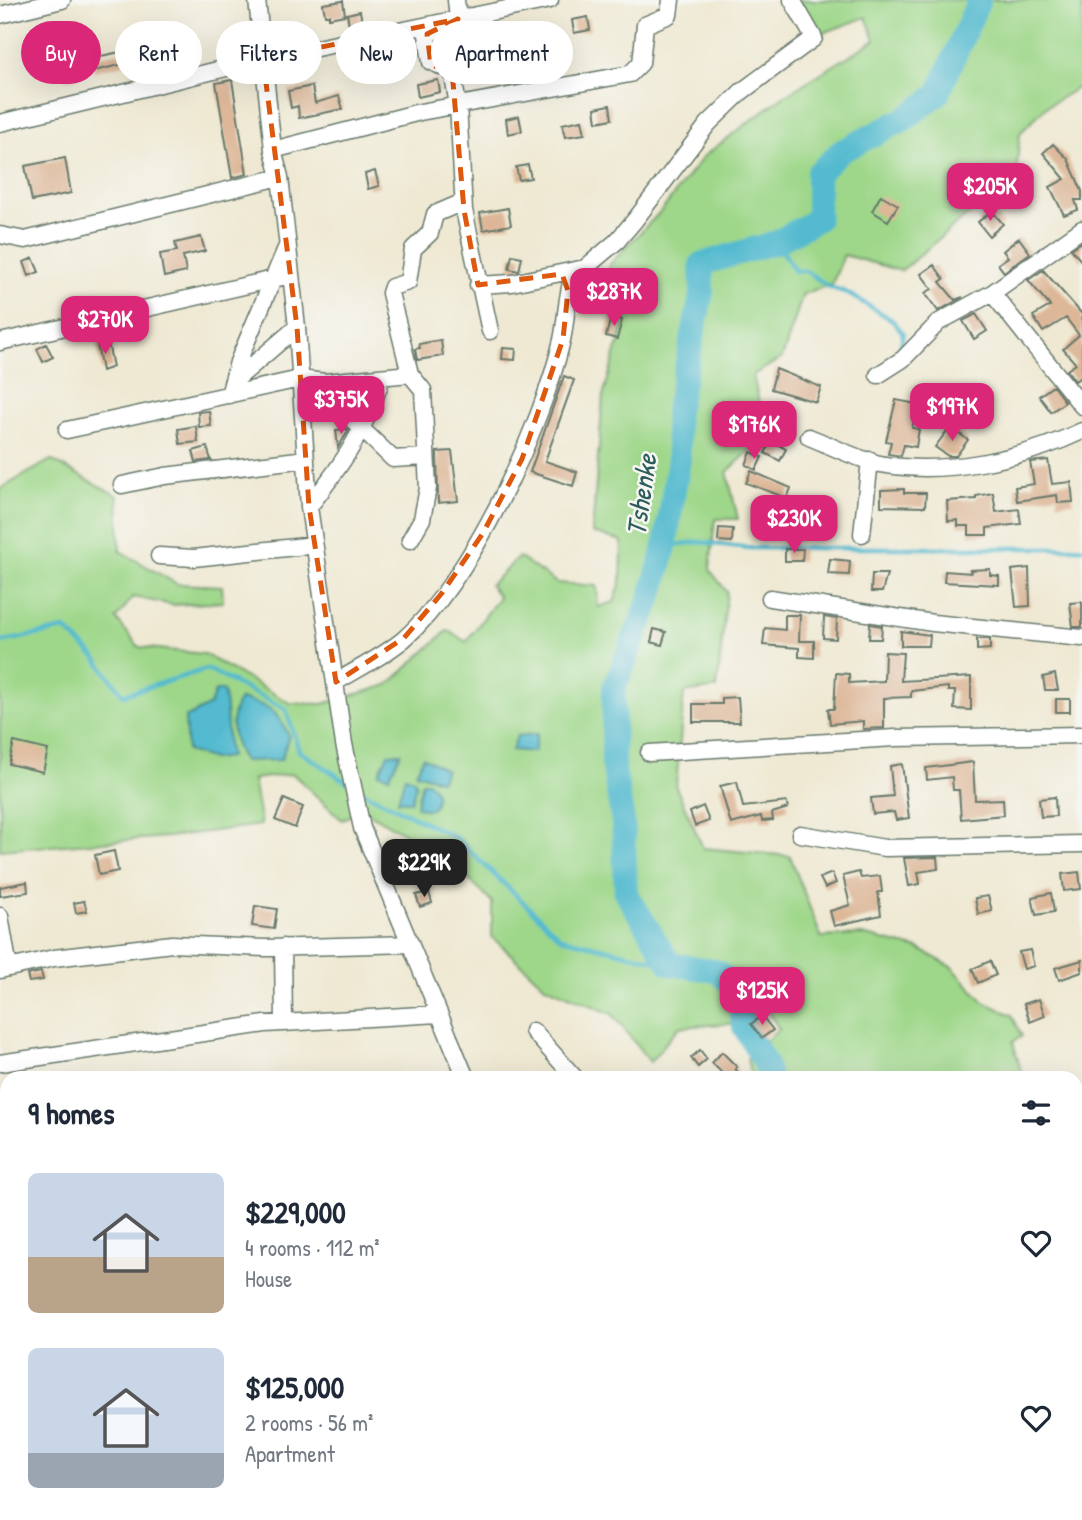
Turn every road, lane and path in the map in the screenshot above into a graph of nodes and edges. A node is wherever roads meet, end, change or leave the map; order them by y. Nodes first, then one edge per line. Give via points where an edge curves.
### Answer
1 (62, 0) edge
2 (257, 0) edge
3 (456, 0) edge
4 (550, 0) edge
5 (671, 0) edge
6 (792, 0) edge
7 (0, 15) edge
8 (458, 19) junction
9 (259, 21) edge
10 (322, 47) edge
11 (216, 70) edge
12 (265, 84) edge
13 (457, 105) junction
14 (0, 123) edge
15 (273, 150) junction
16 (280, 177) junction
17 (463, 202) junction
18 (1082, 229) edge
19 (0, 235) edge
20 (288, 246) junction
21 (568, 273) junction
22 (290, 275) junction
23 (271, 279) junction
24 (478, 285) junction
25 (992, 293) junction
26 (297, 327) junction
27 (491, 331) dead end
28 (0, 342) edge
29 (410, 374) junction
30 (878, 375) dead end
31 (382, 378) junction
32 (306, 380) junction
33 (232, 388) junction
34 (1082, 406) edge
35 (67, 430) dead end
36 (362, 431) junction
37 (1082, 431) edge
38 (809, 437) dead end
39 (426, 457) junction
40 (306, 459) junction
41 (870, 460) junction
42 (122, 485) dead end
43 (309, 507) junction
44 (862, 534) dead end
45 (410, 540) dead end
46 (314, 545) junction
47 (159, 556) dead end
48 (770, 598) dead end
49 (1082, 638) edge
50 (336, 682) junction
51 (1082, 735) edge
52 (649, 753) dead end
53 (800, 834) dead end
54 (1082, 844) edge
55 (0, 922) edge
56 (411, 944) junction
57 (283, 947) junction
58 (4, 969) edge
59 (439, 1014) junction
60 (284, 1023) junction
61 (533, 1031) dead end
62 (0, 1063) edge
63 (463, 1071) edge
64 (569, 1071) edge

1 - 7 street
2 - 9 street
3 - 8 street
4 - 8 street
5 - 13 street via 669,15 645,25 641,63 634,72
6 - 21 street via 814,38 741,92 708,124 617,242 585,268
8 - 10 street
8 - 13 street via 427,36 431,62 452,71
11 - 14 street
12 - 15 street
13 - 15 street
13 - 17 street
15 - 16 street
16 - 19 street via 24,240
16 - 20 street
17 - 24 street
17 - 29 street via 435,214 430,233 414,249 408,282 391,291
18 - 25 street
20 - 22 street
20 - 23 street
21 - 24 street
21 - 50 street via 563,339 522,459 483,533 425,617 386,652
22 - 23 street
22 - 26 street
23 - 28 street
23 - 33 street
24 - 27 street
25 - 30 street via 939,322 903,359
25 - 34 street
26 - 32 street
26 - 33 street
29 - 31 street
29 - 39 street via 423,390
31 - 32 street
31 - 36 street
32 - 33 street
32 - 36 street
32 - 40 street
33 - 35 street via 198,402
36 - 39 street via 393,459
36 - 43 street via 338,472
37 - 41 street via 1054,444 987,462 919,466
38 - 41 street
39 - 45 street via 425,509
40 - 42 street
40 - 43 street
41 - 44 street
43 - 46 street
46 - 47 street via 194,558
46 - 50 street
48 - 49 street via 933,623
50 - 56 street via 362,828
51 - 52 street via 895,738
53 - 54 street via 885,848
55 - 58 street
56 - 57 street
56 - 59 street
57 - 58 street via 172,944 112,949
57 - 60 street
59 - 60 street
59 - 63 street
60 - 62 street
61 - 64 street

